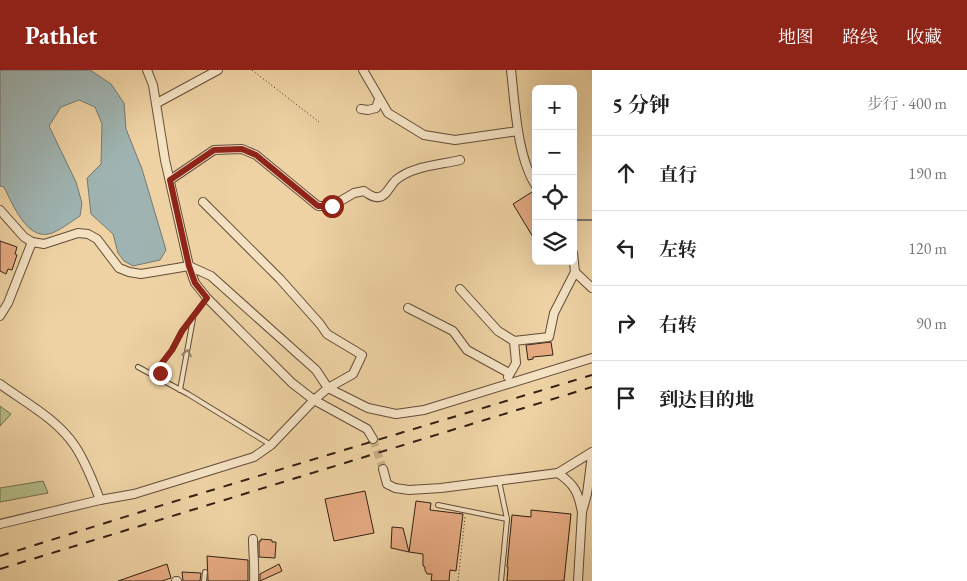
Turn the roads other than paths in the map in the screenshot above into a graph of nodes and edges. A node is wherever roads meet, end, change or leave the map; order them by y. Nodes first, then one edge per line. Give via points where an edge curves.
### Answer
1 (147, 70) edge
2 (218, 70) edge
3 (363, 70) edge
4 (511, 70) edge
5 (379, 99) junction
6 (157, 103) junction
7 (361, 109) dead end
8 (518, 131) junction
9 (460, 160) dead end
10 (170, 180) junction
11 (532, 180) edge
12 (203, 202) dead end
13 (0, 210) edge
14 (32, 242) junction
15 (574, 265) edge
16 (189, 266) junction
17 (575, 272) junction
18 (592, 288) edge
19 (460, 289) dead end
20 (207, 298) junction
21 (408, 308) dead end
22 (0, 316) edge
23 (194, 317) junction
24 (514, 341) junction
25 (592, 358) edge
26 (138, 367) dead end
27 (509, 373) junction
28 (163, 381) junction
29 (0, 384) edge
30 (506, 384) junction
31 (328, 388) junction
32 (180, 390) junction
33 (314, 400) junction
34 (373, 439) tunnel mouth
35 (271, 445) junction
36 (592, 454) edge
37 (382, 469) tunnel mouth
38 (558, 473) junction
39 (499, 480) junction
40 (100, 500) junction
41 (438, 505) dead end
42 (582, 512) junction
43 (507, 519) junction
44 (0, 524) edge
45 (253, 539) dead end
46 (205, 572) dead end
47 (204, 581) edge
48 (254, 581) edge
49 (501, 581) edge
50 (578, 581) edge

1 - 6 street
2 - 6 street
3 - 5 street
4 - 8 street
5 - 7 street via 376,108
5 - 8 street via 388,113 424,135 455,140
6 - 10 street
8 - 11 street
9 - 10 street via 410,172 396,180 379,197 364,191 332,206 318,206 256,155 242,149 214,150
10 - 16 street
12 - 31 street via 280,279 327,334 362,355 353,374
13 - 14 street
14 - 16 street via 44,244 78,233 88,234 97,239 119,268 129,272 141,274
14 - 22 street
15 - 17 street
16 - 20 street via 195,283
16 - 31 street via 211,276 316,370
17 - 18 street
17 - 24 street via 554,313 549,337
19 - 24 street via 498,331
20 - 23 lane
20 - 33 street via 292,383
21 - 27 street via 453,332 468,350
23 - 28 lane via 162,363 160,373
32 -> 23 lane
24 - 27 street via 516,363
25 - 30 street
26 - 28 lane
27 - 30 street
28 - 32 lane
29 - 40 street via 64,432 90,473
30 - 31 street via 424,410 396,414 368,408
31 - 33 street
32 - 35 lane
33 - 34 street via 367,429
33 - 35 street
35 - 40 street via 254,457 134,494
36 - 38 street
36 - 42 street
37 - 39 street via 387,484 409,490
38 - 39 street
38 - 42 street via 578,492
39 - 43 lane
40 - 44 street
41 - 43 lane
42 - 50 street
43 - 49 lane
45 - 48 street
46 - 47 lane

